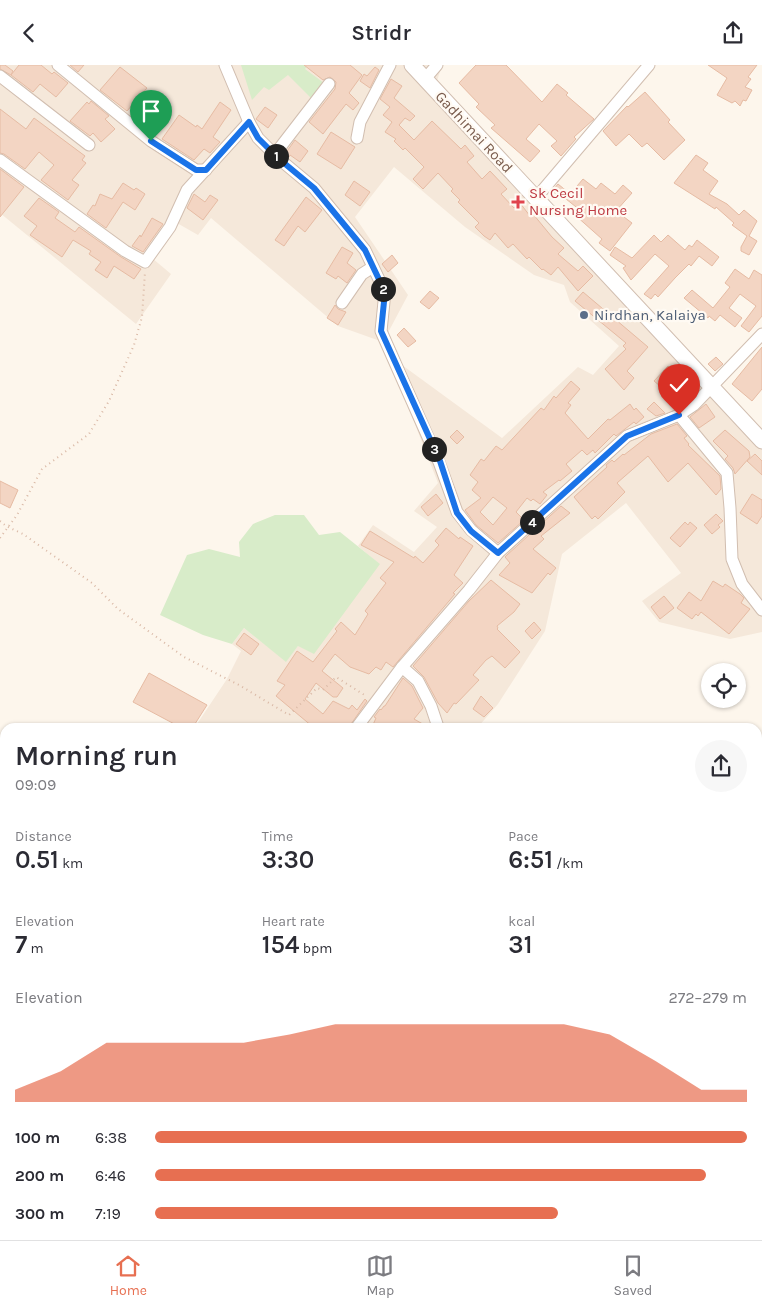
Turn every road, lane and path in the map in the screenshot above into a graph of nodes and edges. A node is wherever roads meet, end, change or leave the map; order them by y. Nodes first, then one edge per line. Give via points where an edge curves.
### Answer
1 (58, 65) edge
2 (225, 65) edge
3 (390, 65) edge
4 (412, 65) edge
5 (437, 65) edge
6 (649, 65) edge
7 (0, 76) edge
8 (425, 79) junction
9 (329, 84) dead end
10 (249, 122) junction
11 (357, 138) dead end
12 (89, 145) dead end
13 (274, 155) junction
14 (0, 159) edge
15 (206, 170) junction
16 (536, 198) junction
17 (145, 262) junction
18 (373, 267) junction
19 (342, 303) dead end
20 (762, 334) edge
21 (712, 388) junction
22 (679, 415) junction
23 (762, 441) edge
24 (0, 521) edge
25 (8, 527) junction
26 (0, 538) edge
27 (498, 553) junction
28 (762, 610) edge
29 (402, 667) junction
30 (377, 702) junction
31 (361, 723) edge
32 (437, 723) edge

1 - 15 street via 151,141 196,170
2 - 10 street
3 - 11 street via 360,122
4 - 8 street, Gadhimai Road
5 - 8 street
6 - 16 street
7 - 12 street
8 - 16 street, Gadhimai Road
9 - 13 street
10 - 13 street
10 - 15 street
13 - 18 street via 314,188 365,250
14 - 17 street via 125,251
15 - 17 street via 187,190 170,227
16 - 21 street, Gadhimai Road
17 - 25 path via 142,317 134,345 109,401 89,434 42,469
18 - 19 street via 362,275
18 - 27 street via 385,292 381,331 440,461 457,513 471,531
20 - 21 street
21 - 22 street
21 - 23 street, Gadhimai Road
22 - 27 street via 627,436
22 - 28 street via 726,473 732,559 742,584
24 - 25 path
25 - 26 path
25 - 30 path via 92,583 118,609 184,657 289,715 318,688 323,690 336,677
27 - 29 street
29 - 30 street
29 - 32 street via 418,681
30 - 31 street

